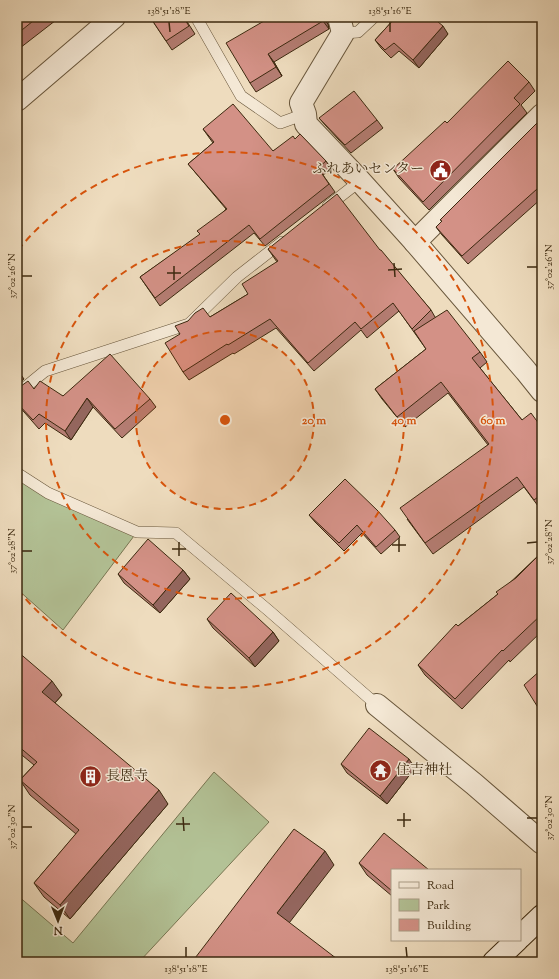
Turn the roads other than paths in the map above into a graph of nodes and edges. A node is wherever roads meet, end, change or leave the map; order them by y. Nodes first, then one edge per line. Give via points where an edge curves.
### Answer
1 (114, 17) edge
2 (196, 17) edge
3 (374, 17) edge
4 (341, 25) edge
5 (17, 100) edge
6 (305, 114) junction
7 (542, 115) edge
8 (360, 181) junction
9 (317, 215) edge
10 (292, 234) edge
11 (415, 242) junction
12 (542, 391) edge
13 (17, 394) edge
14 (17, 473) edge
15 (377, 705) joint
16 (542, 843) edge
17 (542, 916) edge
18 (521, 936) edge
19 (516, 941) edge
20 (494, 962) edge

1 - 5 street
2 - 6 lane via 241,96 280,123
3 - 4 lane via 358,32
4 - 6 street via 301,103
6 - 8 street via 306,124
7 - 11 street
8 - 9 lane
8 - 11 street
10 - 13 lane via 237,278 189,324 45,371
11 - 12 street
14 - 15 lane via 48,493 137,532 176,533
15 - 16 street
17 - 18 street
19 - 20 street

